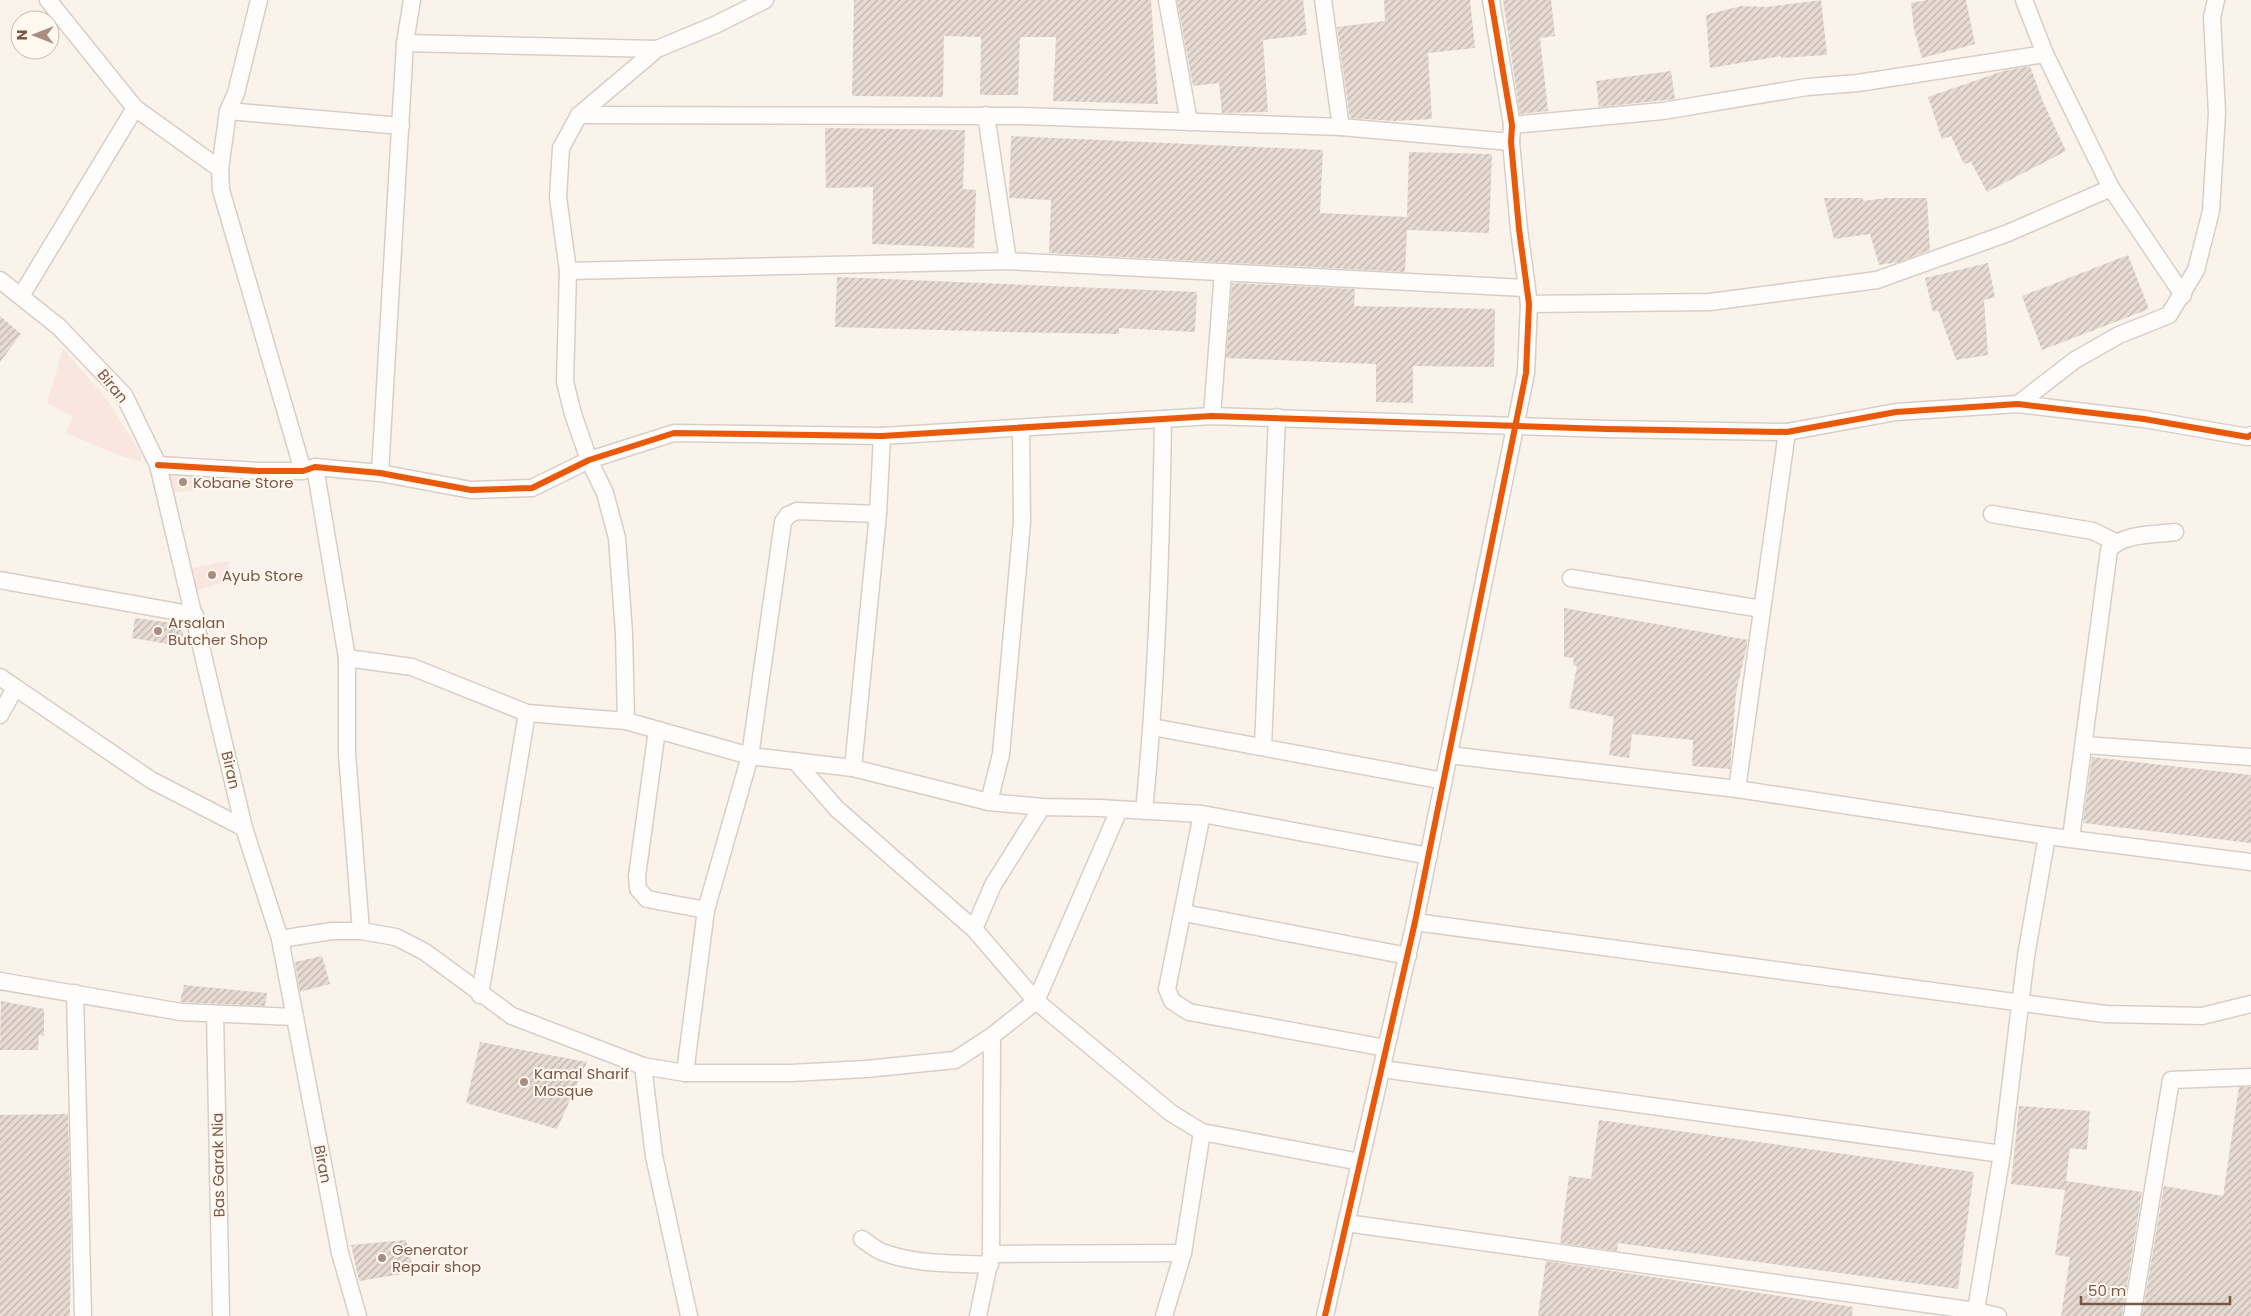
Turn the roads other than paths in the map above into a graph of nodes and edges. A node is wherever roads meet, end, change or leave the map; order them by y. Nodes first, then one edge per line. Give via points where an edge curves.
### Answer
1 (48, 0) edge
2 (259, 0) edge
3 (412, 0) edge
4 (765, 0) edge
5 (1167, 0) edge
6 (1323, 0) edge
7 (1491, 0) edge
8 (2024, 0) edge
9 (2216, 0) edge
10 (406, 43) junction
11 (657, 49) junction
12 (2045, 54) junction
13 (135, 108) junction
14 (228, 111) junction
15 (579, 115) junction
16 (986, 115) junction
17 (1189, 122) junction
18 (1512, 125) junction
19 (401, 126) junction
20 (1341, 127) junction
21 (1511, 142) junction
22 (220, 169) junction
23 (2111, 188) junction
24 (1008, 261) junction
25 (568, 271) junction
26 (1223, 272) junction
27 (0, 280) edge
28 (1525, 288) junction
29 (2183, 295) junction
30 (21, 296) junction
31 (1529, 304) junction
32 (2018, 404) junction
33 (1212, 416) junction
34 (1277, 417) junction
35 (1163, 419) junction
36 (1516, 424) junction
37 (1022, 428) junction
38 (1787, 432) junction
39 (882, 436) junction
40 (2250, 438) edge
41 (589, 460) junction
42 (158, 465) junction
43 (309, 469) junction
44 (380, 473) junction
45 (878, 514) junction
46 (1992, 514) dead end
47 (2175, 532) dead end
48 (2115, 542) junction
49 (1571, 578) dead end
50 (0, 580) edge
51 (1762, 609) junction
52 (195, 615) junction
53 (347, 658) junction
54 (0, 677) edge
55 (15, 688) junction
56 (0, 714) edge
57 (526, 714) junction
58 (626, 721) junction
59 (1152, 727) junction
60 (657, 730) junction
61 (2085, 745) junction
62 (1263, 746) junction
63 (1449, 755) junction
64 (750, 756) junction
65 (2251, 757) edge
66 (794, 761) junction
67 (853, 768) junction
68 (1444, 781) junction
69 (1737, 789) junction
70 (989, 802) junction
71 (1042, 807) junction
72 (1120, 810) junction
73 (1144, 811) junction
74 (1202, 814) junction
75 (244, 828) junction
76 (2047, 836) junction
77 (2071, 838) junction
78 (1429, 856) junction
79 (2251, 862) edge
80 (706, 910) junction
81 (1184, 913) junction
82 (1416, 922) junction
83 (974, 929) junction
84 (361, 932) junction
85 (280, 939) junction
86 (1408, 956) junction
87 (0, 981) edge
88 (75, 994) junction
89 (480, 994) junction
90 (1036, 1002) junction
91 (2020, 1003) junction
92 (2251, 1004) edge
93 (215, 1014) junction
94 (295, 1017) junction
95 (992, 1036) junction
96 (1386, 1048) junction
97 (643, 1066) junction
98 (1382, 1069) junction
99 (685, 1073) junction
100 (2251, 1077) edge
101 (1202, 1132) junction
102 (2002, 1154) junction
103 (1360, 1162) junction
104 (1346, 1223) junction
105 (862, 1239) dead end
106 (1183, 1253) junction
107 (991, 1259) junction
108 (1976, 1313) edge
109 (83, 1316) edge
110 (221, 1316) edge
111 (358, 1316) edge
112 (689, 1316) edge
113 (978, 1316) edge
114 (1164, 1316) edge
115 (1325, 1316) edge
116 (1998, 1316) edge
117 (2132, 1316) edge

1 - 13 street
2 - 14 street via 236,93
3 - 10 street
4 - 11 street via 715,26
5 - 17 street
6 - 20 street
7 - 18 street
8 - 12 street
9 - 29 street via 2212,17 2217,113 2211,211 2196,270
10 - 11 street
10 - 19 street
11 - 15 street
12 - 18 street via 1663,111
12 - 23 street
13 - 22 street
13 - 30 street
14 - 19 street
14 - 22 street
15 - 16 street
15 - 25 street via 561,148 558,197
16 - 17 street
16 - 24 street
17 - 20 street
18 - 21 street
19 - 44 street
20 - 21 street
21 - 28 street
22 - 43 street via 221,190
23 - 29 street
23 - 31 street via 2008,233 1877,280 1710,302
24 - 25 street
24 - 26 street
25 - 41 street via 565,382 572,414
26 - 28 street
26 - 33 street
27 - 30 street, Biran
28 - 31 street
29 - 32 street via 2169,315 2119,335 2075,360
30 - 42 street, Biran via 59,327 124,395
31 - 36 street via 1526,373
32 - 38 street via 1896,412
32 - 40 street via 2144,419
33 - 34 street
33 - 35 street
34 - 36 street
34 - 62 street
35 - 37 street
35 - 59 street via 1160,603
36 - 38 street
36 - 63 street
37 - 39 street
37 - 70 street via 1021,531 1001,754
38 - 51 street
39 - 41 street via 674,433
39 - 45 street
41 - 44 street via 532,488 471,490
41 - 58 street via 605,493 617,538
42 - 43 street via 258,471
42 - 52 street, Biran
43 - 44 street
43 - 53 street
45 - 64 street via 797,512 783,522
45 - 67 street
46 - 48 street via 2093,531
47 - 48 street
48 - 61 street via 2109,550
49 - 51 street
50 - 52 street
51 - 69 street
52 - 75 street, Biran
53 - 57 street via 412,667
53 - 84 street via 347,754
54 - 55 street
55 - 56 street
55 - 75 street via 151,780
57 - 58 street
57 - 89 street
58 - 60 street
59 - 62 street
59 - 73 street
60 - 64 street
60 - 80 street via 637,876 638,889 647,899
61 - 65 street
61 - 77 street
62 - 68 street
63 - 68 street
63 - 69 street
64 - 66 street
64 - 80 street
66 - 67 street
66 - 83 street via 837,809
67 - 70 street
68 - 78 street
69 - 76 street
70 - 71 street
71 - 72 street
71 - 83 street via 992,885
72 - 73 street
72 - 90 street
73 - 74 street
74 - 78 street
74 - 81 street
75 - 85 street, Biran
76 - 77 street
76 - 91 street
77 - 79 street
78 - 82 street
80 - 99 street
81 - 86 street
81 - 96 street via 1167,990 1172,1001 1188,1012
82 - 86 street
82 - 91 street
83 - 90 street
84 - 85 street
84 - 89 street via 396,937 425,952
85 - 94 street, Biran
86 - 96 street
87 - 88 street
88 - 93 street via 181,1012
88 - 109 street
89 - 97 street via 512,1016
90 - 95 street
90 - 101 street via 1171,1113
91 - 92 street via 2105,1014 2202,1016
91 - 102 street
93 - 94 street
93 - 110 street, Bas Garak Nia
94 - 111 street, Biran via 340,1253
95 - 99 street via 955,1060 791,1073
95 - 107 street
96 - 98 street
97 - 99 street
97 - 112 street via 654,1156
98 - 102 street
98 - 103 street
100 - 117 street via 2171,1080
101 - 103 street
101 - 106 street
102 - 108 street
103 - 104 street
104 - 108 street
104 - 115 street
105 - 107 street via 883,1253 909,1259
106 - 107 street
106 - 114 street
107 - 113 street
108 - 116 street

